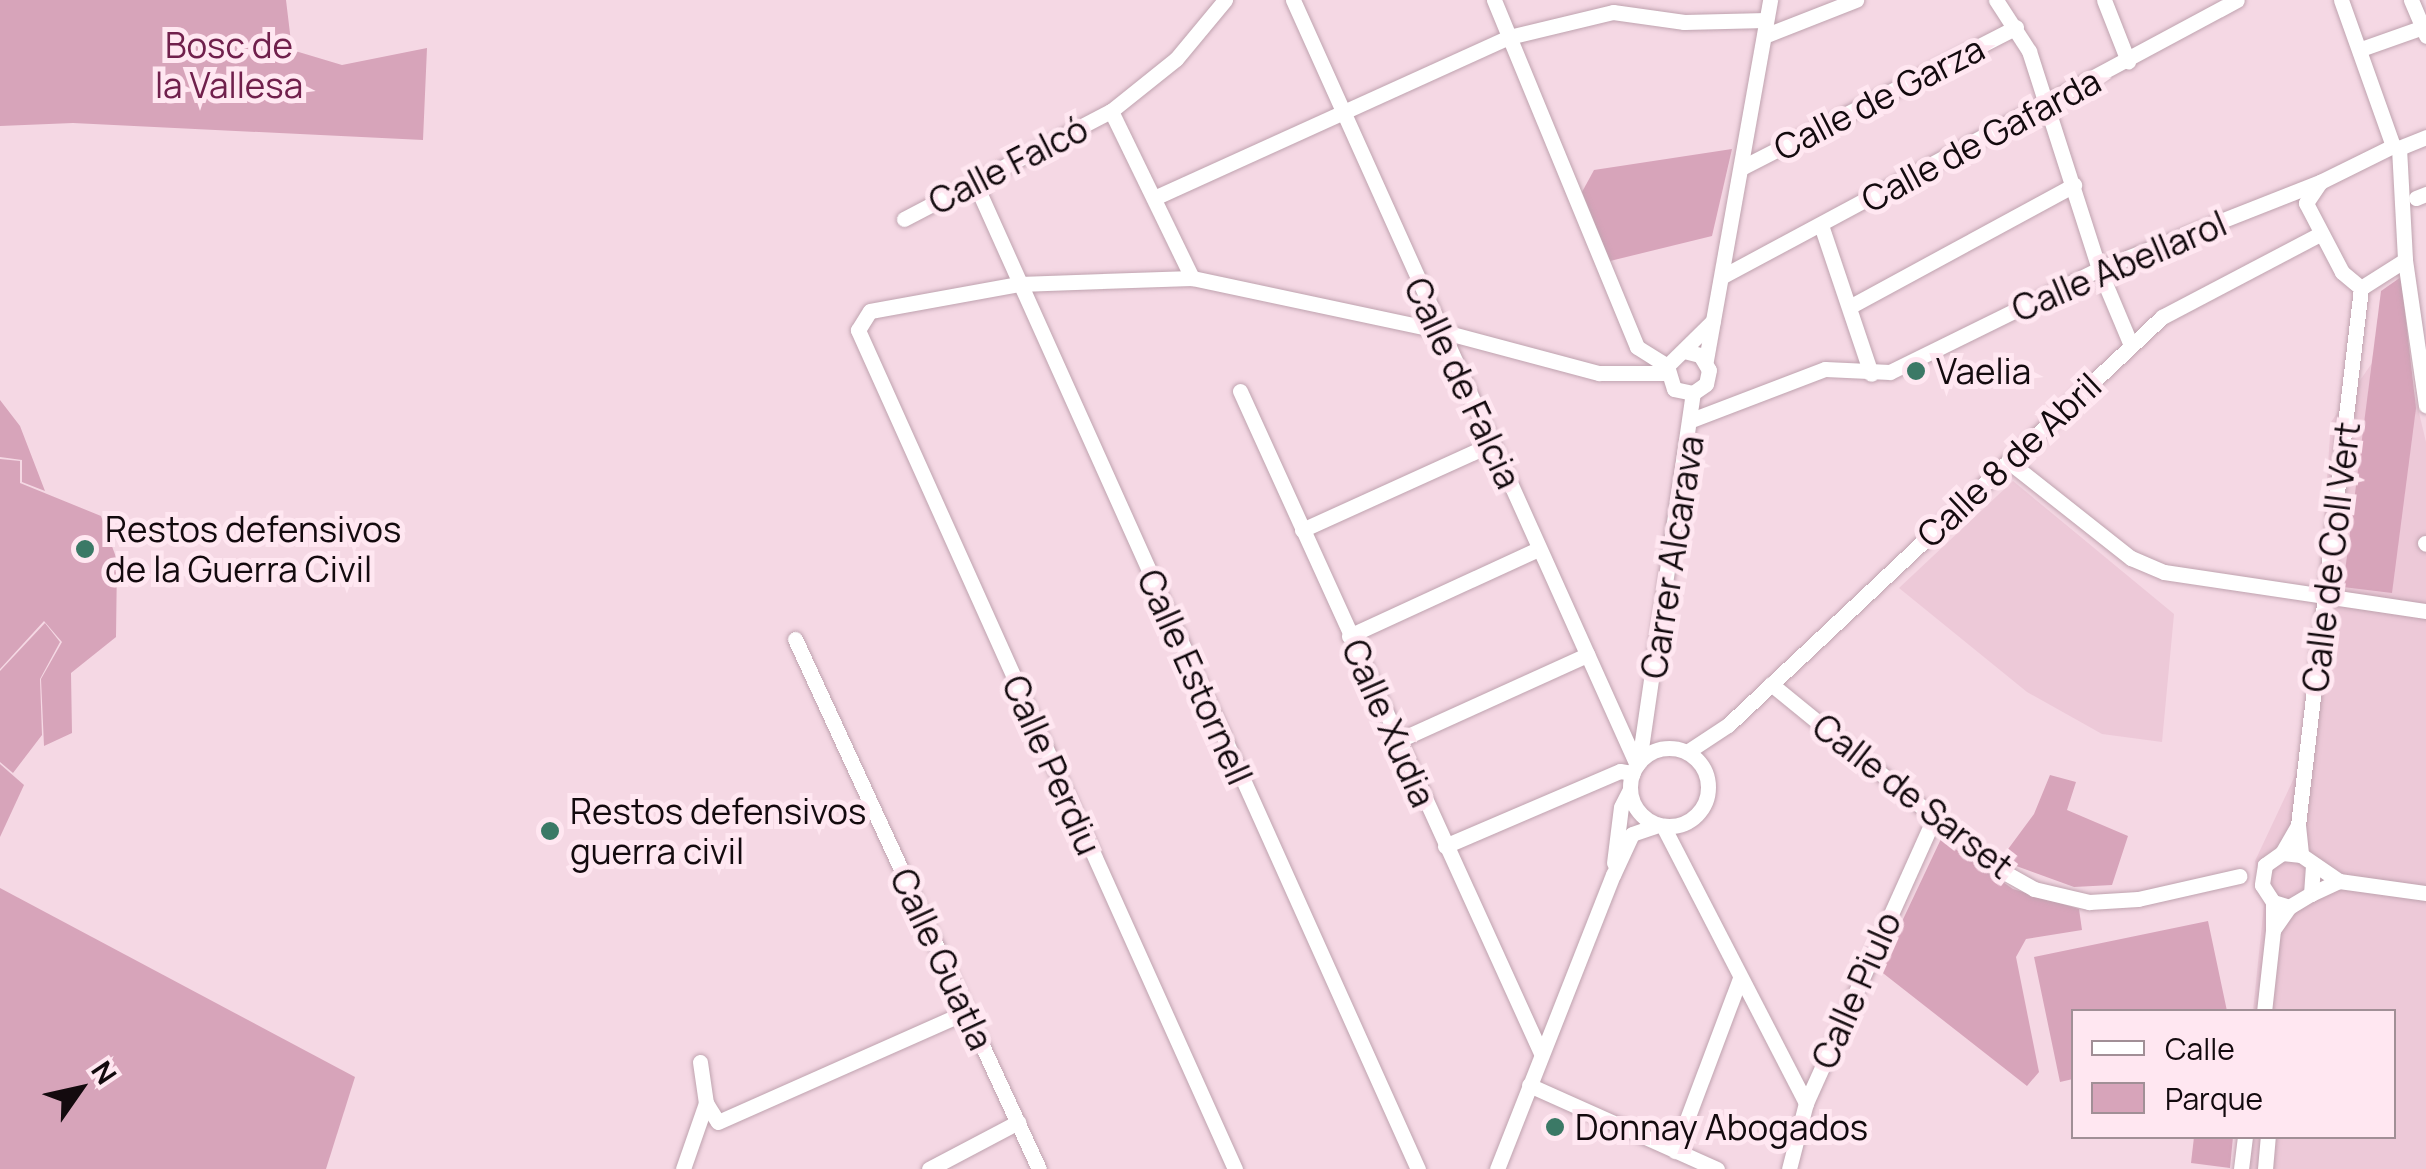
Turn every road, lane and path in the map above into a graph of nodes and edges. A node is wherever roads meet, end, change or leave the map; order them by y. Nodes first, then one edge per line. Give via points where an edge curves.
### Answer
1 (1225, 0) edge
2 (1293, 0) edge
3 (1494, 0) edge
4 (1770, 0) edge
5 (1856, 0) edge
6 (1996, 0) edge
7 (2104, 0) edge
8 (2341, 0) edge
9 (2411, 0) edge
10 (2234, 1) edge
11 (2016, 27) junction
12 (1765, 28) junction
13 (2425, 30) edge
14 (1509, 37) junction
15 (2361, 49) junction
16 (2128, 61) junction
17 (2048, 107) junction
18 (1111, 111) junction
19 (1340, 112) junction
20 (2426, 137) edge
21 (2396, 147) junction
22 (1741, 168) junction
23 (2320, 182) junction
24 (976, 183) junction
25 (2074, 185) junction
26 (1154, 198) junction
27 (904, 219) dead end
28 (1821, 225) junction
29 (2318, 234) junction
30 (2405, 260) junction
31 (2099, 268) junction
32 (1723, 276) junction
33 (1192, 278) junction
34 (1019, 284) junction
35 (2361, 288) junction
36 (1850, 306) junction
37 (1716, 318) junction
38 (1437, 330) junction
39 (2131, 345) junction
40 (1684, 351) junction
41 (1706, 360) junction
42 (1666, 370) junction
43 (1870, 374) junction
44 (1240, 391) dead end
45 (1693, 393) junction
46 (2426, 404) edge
47 (1694, 419) junction
48 (1492, 444) junction
49 (2008, 462) junction
50 (1302, 530) junction
51 (1538, 549) junction
52 (2326, 597) junction
53 (2426, 611) edge
54 (1349, 636) junction
55 (796, 638) dead end
56 (1587, 655) junction
57 (1771, 684) junction
58 (1646, 721) junction
59 (1728, 724) junction
60 (1397, 742) junction
61 (1664, 748) junction
62 (1688, 752) junction
63 (1701, 764) junction
64 (1635, 772) junction
65 (1935, 816) junction
66 (1660, 825) junction
67 (2298, 826) junction
68 (1445, 846) junction
69 (2282, 853) junction
70 (2301, 856) junction
71 (2265, 865) junction
72 (2313, 868) junction
73 (1612, 875) junction
74 (2240, 876) junction
75 (2339, 881) junction
76 (2262, 885) junction
77 (2426, 893) edge
78 (2312, 894) junction
79 (2281, 904) junction
80 (1740, 978) junction
81 (2266, 1006) edge
82 (966, 1012) junction
83 (1542, 1053) junction
84 (700, 1062) dead end
85 (1529, 1086) junction
86 (706, 1103) junction
87 (1806, 1103) junction
88 (1018, 1122) junction
89 (2245, 1139) edge
90 (2268, 1139) edge
91 (1675, 1150) junction
92 (683, 1169) edge
93 (929, 1169) edge
94 (1039, 1169) edge
95 (1235, 1169) edge
96 (1418, 1169) edge
97 (1498, 1169) edge
98 (1717, 1169) edge
99 (1789, 1169) edge
100 (2240, 1169) edge
101 (2264, 1169) edge

1 - 18 street, Calle Falcó via 1176,59
2 - 19 street, Calle de Falcia
3 - 14 street
4 - 12 street
5 - 12 street
6 - 11 street
7 - 16 street
8 - 15 street
9 - 13 street
10 - 16 street, Calle de Gafarda
11 - 17 street
11 - 22 street, Calle de Garza
12 - 14 street via 1614,12
12 - 22 street
13 - 15 street
14 - 19 street
14 - 42 street via 1637,346
15 - 21 street
16 - 17 street, Calle de Gafarda
17 - 25 street
17 - 28 street, Calle de Gafarda
18 - 24 street, Calle Falcó
18 - 26 street
19 - 26 street
19 - 38 street, Calle de Falcia
20 - 21 street, Calle Abellarol
21 - 23 street, Calle Abellarol
21 - 30 street
22 - 32 street
23 - 29 street via 2306,203
23 - 31 street, Calle Abellarol
24 - 27 street, Calle Falcó
24 - 34 street, Calle Estornell
25 - 31 street
25 - 36 street
26 - 33 street
28 - 32 street, Calle de Gafarda
28 - 36 street
29 - 35 street
29 - 39 street, Calle 8 de Abril via 2162,316
30 - 35 street
30 - 46 street
31 - 39 street
31 - 43 street, Calle Abellarol via 1890,372
32 - 37 street
33 - 34 street
33 - 38 street
34 - 95 street, Calle Perdiu via 870,312 858,330
34 - 96 street, Calle Estornell
35 - 52 street, Calle de Coll Vert
36 - 43 street
37 - 40 street
37 - 41 street
38 - 42 street via 1599,373
38 - 48 street, Calle de Falcia
39 - 49 street, Calle 8 de Abril
40 - 41 street
40 - 42 street
41 - 45 street via 1709,377
42 - 45 street via 1674,389
43 - 47 street, Calle Abellarol via 1825,370
44 - 50 street, Calle Xudia
45 - 47 street, Carrer Alcarava
47 - 58 street, Carrer Alcarava
48 - 50 street
48 - 51 street, Calle de Falcia
49 - 52 street via 2131,558 2164,572
49 - 57 street, Calle 8 de Abril
50 - 54 street, Calle Xudia
51 - 54 street
51 - 56 street, Calle de Falcia
52 - 53 street
52 - 67 street, Calle de Coll Vert
54 - 60 street, Calle Xudia
55 - 82 street, Calle Guatla
56 - 60 street
56 - 64 street, Calle de Falcia
57 - 59 street, Calle 8 de Abril
57 - 65 street, Calle de Sarset
58 - 61 street, Carrer Alcarava
58 - 64 street, Carrer Alcarava
59 - 62 street, Calle 8 de Abril
59 - 63 street, Calle 8 de Abril
60 - 68 street, Calle Xudia
61 - 62 street
61 - 64 street
62 - 63 street
63 - 66 street via 1709,787 1701,811 1680,825
64 - 66 street via 1639,811
64 - 68 street via 1620,772
64 - 73 street, Carrer Alcarava via 1621,807
65 - 74 street, Calle de Sarset via 2008,874 2089,902 2138,899
65 - 87 street, Calle Piulo
66 - 73 street, Carrer Alcarava via 1632,834
66 - 80 street
67 - 69 street, Calle de Coll Vert
67 - 70 street, Calle de Coll Vert
68 - 83 street, Calle Xudia
69 - 70 street
69 - 71 street
70 - 72 street
71 - 74 street, Calle de Sarset
71 - 76 street
72 - 75 street
72 - 78 street
73 - 83 street, Carrer Alcarava
74 - 76 street
75 - 77 street
75 - 78 street
76 - 79 street
78 - 79 street
79 - 81 street
80 - 87 street
80 - 91 street
82 - 86 street via 718,1122
82 - 88 street, Calle Guatla
83 - 85 street, Carrer Alcarava
84 - 86 street
85 - 91 street
85 - 97 street, Carrer Alcarava
86 - 92 street
87 - 99 street, Calle Piulo
88 - 93 street
88 - 94 street, Calle Guatla
89 - 100 street
90 - 101 street
91 - 98 street

